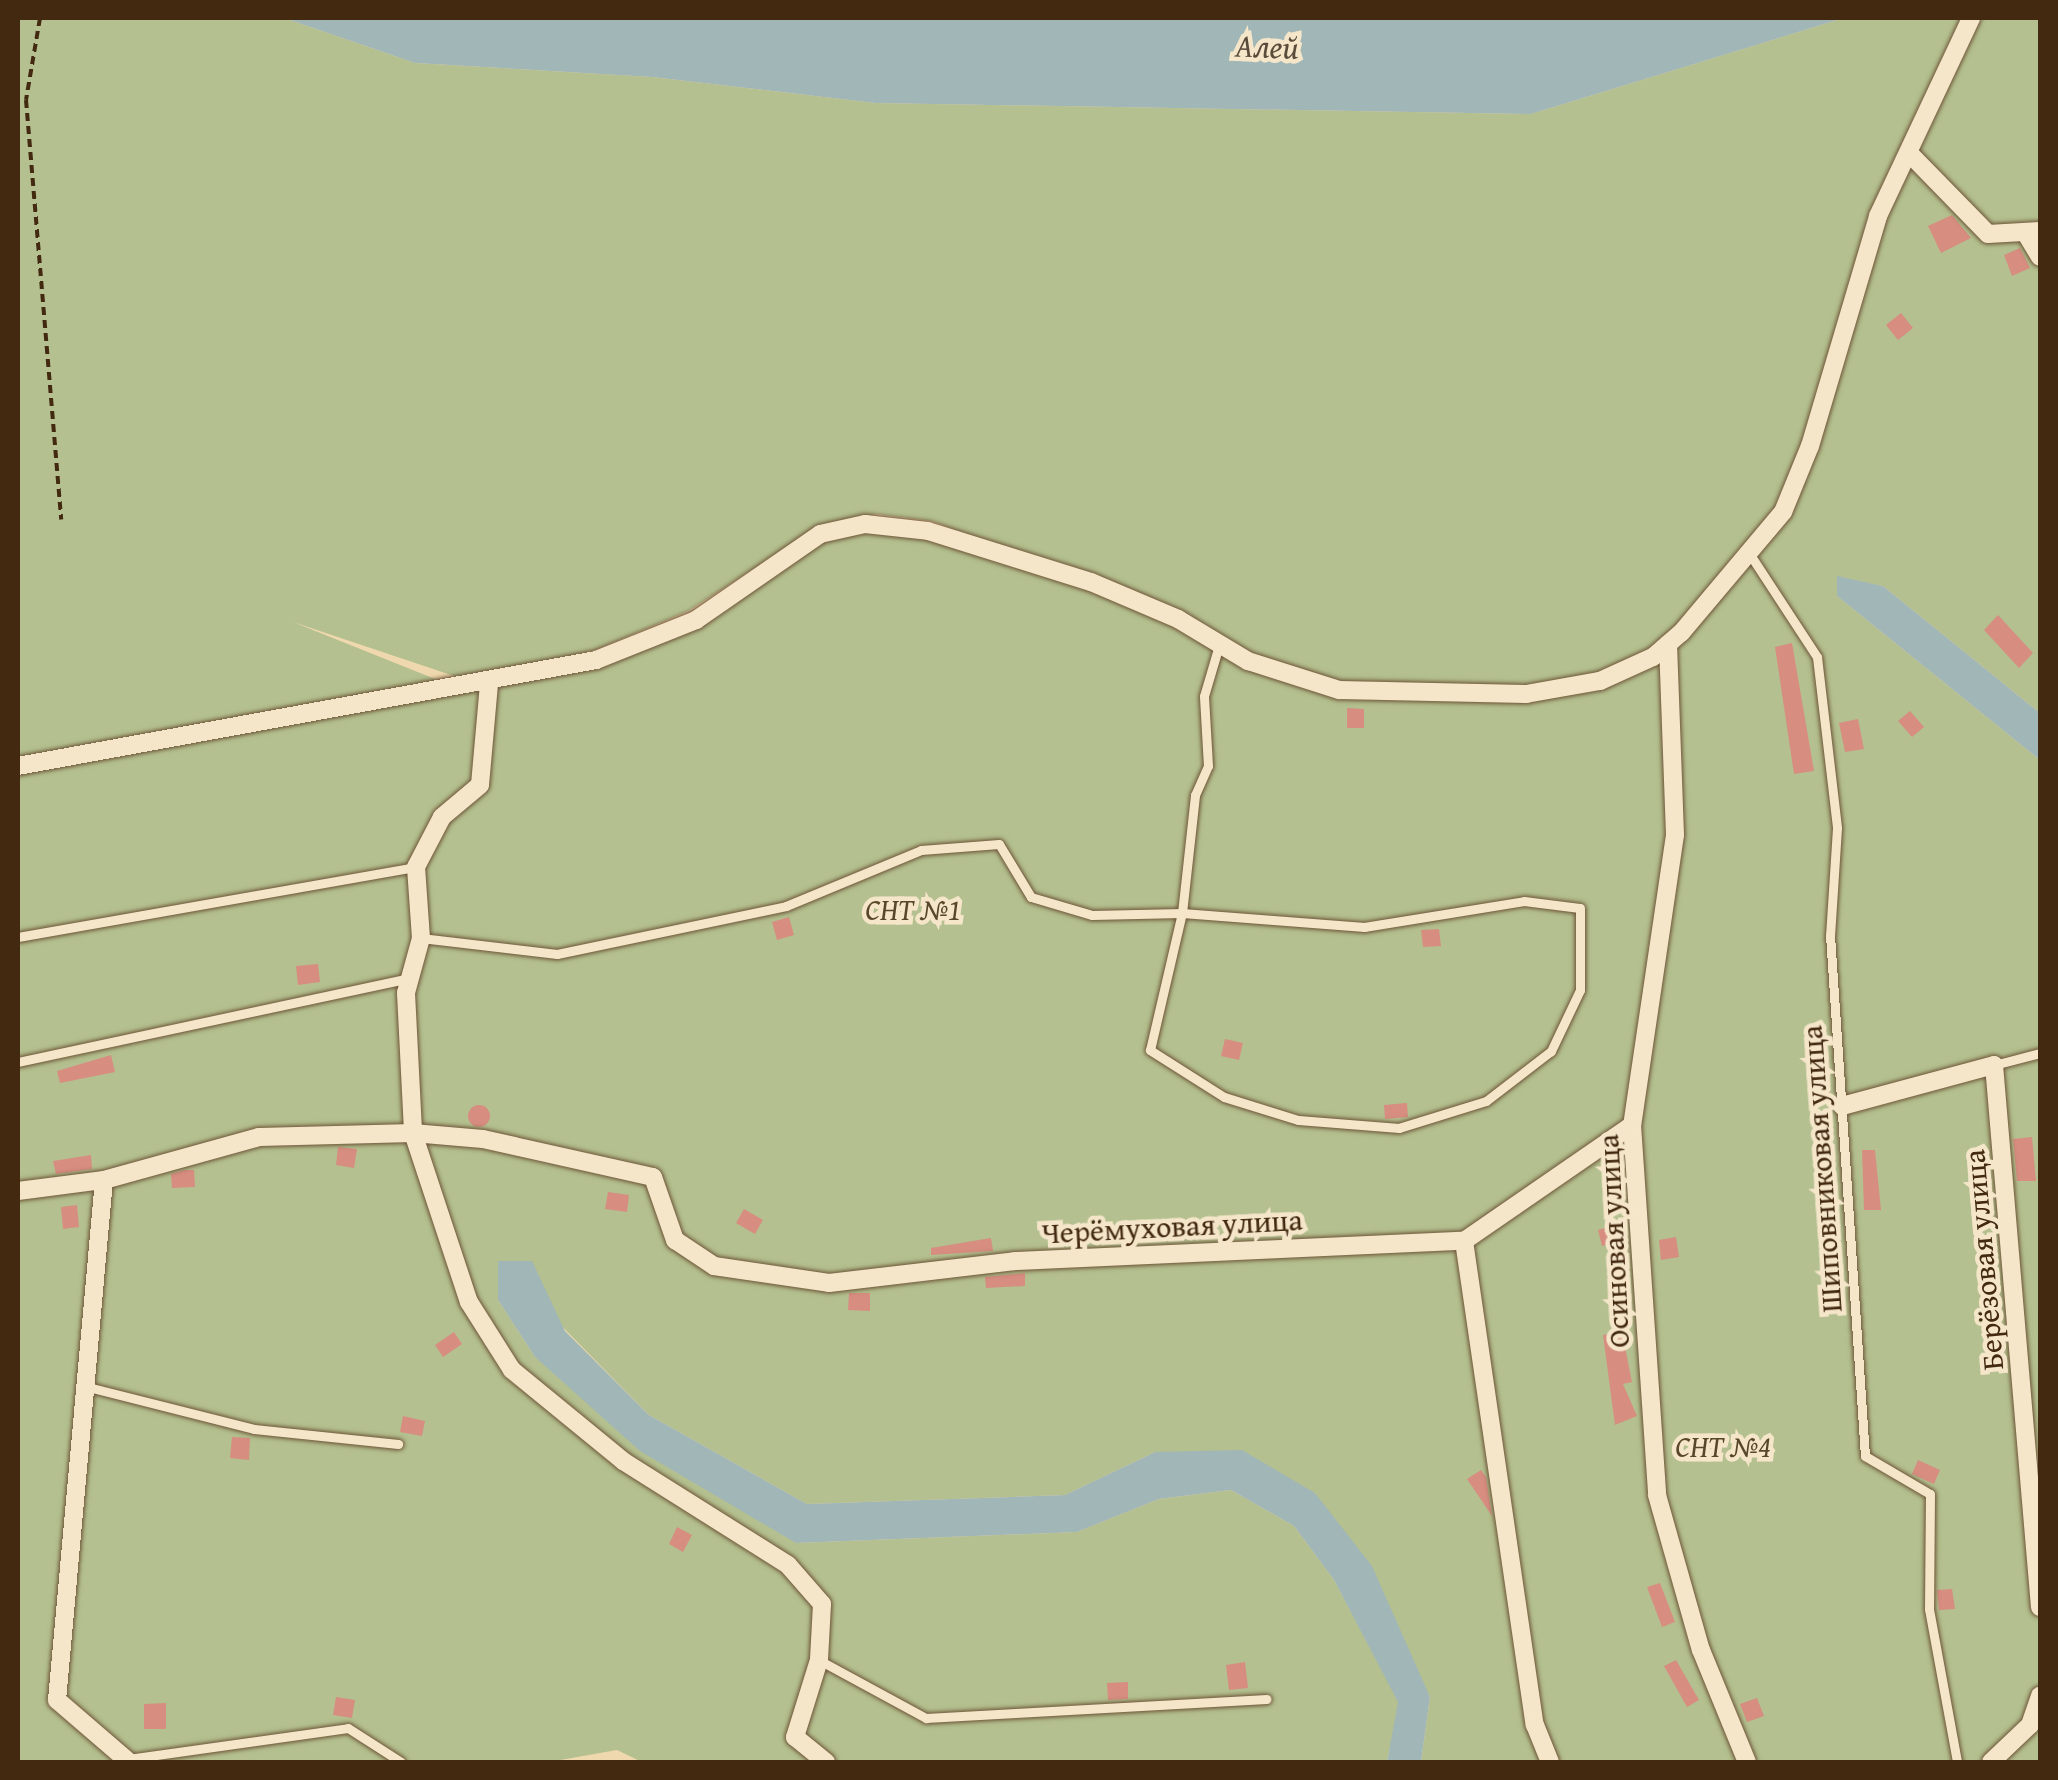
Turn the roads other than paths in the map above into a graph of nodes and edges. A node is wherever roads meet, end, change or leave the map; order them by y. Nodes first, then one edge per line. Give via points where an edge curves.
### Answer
1 (1971, 18) edge
2 (1909, 153) junction
3 (2033, 231) edge
4 (2040, 257) edge
5 (1749, 553) junction
6 (1668, 644) junction
7 (1220, 645) junction
8 (489, 684) junction
9 (18, 766) edge
10 (416, 867) junction
11 (1182, 913) junction
12 (18, 937) edge
13 (420, 938) junction
14 (410, 978) junction
15 (2040, 1053) edge
16 (18, 1062) edge
17 (1994, 1065) junction
18 (1842, 1106) junction
19 (1632, 1125) junction
20 (413, 1133) junction
21 (104, 1180) junction
22 (18, 1190) edge
23 (1464, 1240) junction
24 (88, 1387) junction
25 (398, 1444) dead end
26 (2040, 1607) edge
27 (819, 1660) junction
28 (2040, 1696) edge
29 (1266, 1699) dead end
30 (129, 1761) edge
31 (401, 1762) edge
32 (826, 1762) edge
33 (1550, 1762) edge
34 (1747, 1762) edge
35 (1957, 1762) edge
36 (1991, 1762) edge

1 - 2 street
2 - 3 street via 1988,234
2 - 5 street via 1878,216 1797,479 1783,512
3 - 4 street
5 - 6 street
5 - 18 lane, Шиповниковая улица via 1817,657 1837,828 1830,935
6 - 7 street via 1600,682 1526,694 1339,690 1248,661
6 - 19 street, Осиновая улица via 1676,835
7 - 8 street via 1092,582 928,532 865,524 820,534 696,620 596,660
7 - 11 lane via 1204,696 1208,766 1195,795
8 - 9 street
8 - 10 street via 480,785 442,817
10 - 12 lane
10 - 13 street
11 - 11 lane via 1364,927 1524,901 1580,908 1580,990 1551,1051 1486,1101 1399,1128 1298,1120 1224,1097 1150,1050
11 - 13 lane via 1092,914 1031,896 999,844 922,850 786,906 557,954
13 - 14 street
14 - 16 lane
14 - 20 street
15 - 17 lane
17 - 18 street
17 - 26 street, Берёзовая улица
18 - 35 lane, Шиповниковая улица via 1865,1456 1930,1494 1929,1609
19 - 23 street
19 - 34 street, Осиновая улица via 1657,1495 1701,1650
20 - 21 street via 259,1138
20 - 23 street, Черёмуховая улица via 482,1138 653,1177 675,1240 714,1266 828,1283 1015,1261
20 - 27 street via 469,1302 512,1370 623,1462 788,1565 822,1604
21 - 22 street
21 - 24 street
23 - 33 street via 1536,1724
24 - 25 lane via 254,1429
24 - 30 street via 57,1700
27 - 29 lane via 926,1718
27 - 32 street via 794,1737
28 - 36 street via 2030,1725
30 - 31 lane via 348,1728

